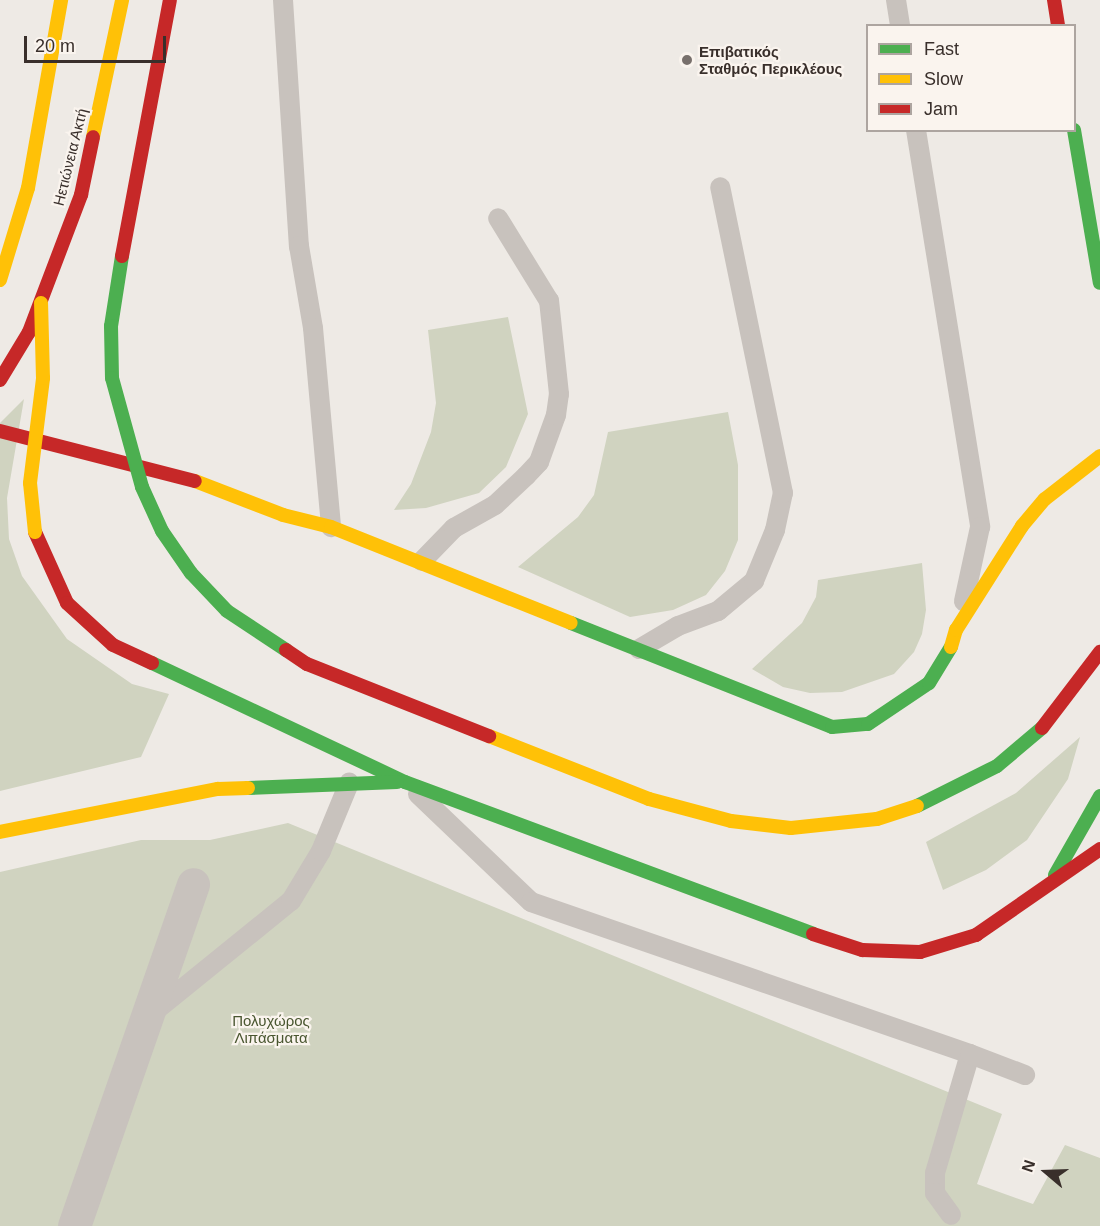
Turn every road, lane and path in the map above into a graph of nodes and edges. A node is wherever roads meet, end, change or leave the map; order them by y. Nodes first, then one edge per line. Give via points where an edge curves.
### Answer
1 (61, 0) edge
2 (122, 0) edge
3 (171, 0) edge
4 (284, 0) edge
5 (896, 0) edge
6 (1054, 0) edge
7 (900, 24) edge
8 (1058, 24) edge
9 (916, 132) edge
10 (1074, 132) edge
11 (720, 187) dead end
12 (498, 218) dead end
13 (0, 280) edge
14 (1100, 282) edge
15 (41, 303) junction
16 (0, 380) edge
17 (0, 431) edge
18 (1100, 456) edge
19 (331, 527) junction
20 (422, 561) junction
21 (956, 630) junction
22 (639, 649) junction
23 (1100, 652) edge
24 (405, 782) junction
25 (349, 783) junction
26 (1100, 796) edge
27 (0, 832) edge
28 (1100, 849) edge
29 (1052, 879) junction
30 (192, 884) dead end
31 (145, 1018) junction
32 (970, 1054) junction
33 (1025, 1075) dead end
34 (951, 1215) dead end
35 (74, 1226) edge

1 - 13 main road via 26,197
2 - 15 main road, Ηετιώνεια Ακτή via 81,195
3 - 23 main road, bridge via 119,271 111,326 112,378 142,487 162,531 191,573 227,611 307,664 649,799 731,821 791,828 868,820 917,806 997,766 1042,728
4 - 19 lane via 298,246 313,327
5 - 7 lane
6 - 8 main road
9 - 21 lane via 980,527
10 - 14 main road
11 - 22 lane via 783,493 775,530 754,581 718,611 678,626
12 - 20 lane via 549,301 559,394 556,415 533,469 495,505 454,528
15 - 16 main road, Ηετιώνεια Ακτή
15 - 24 main road, bridge via 43,378 30,483 35,532 67,603 113,645
17 - 19 main road via 173,473 284,515
18 - 21 main road via 1046,499 1022,526
19 - 20 main road
20 - 22 main road
21 - 22 main road via 947,660 904,704 868,724 832,727
24 - 25 main road
24 - 29 main road via 862,950 920,952 976,935
24 - 32 lane via 531,902
25 - 27 main road via 186,794
25 - 31 lane via 321,850 291,901
26 - 29 main road
28 - 29 main road
30 - 31 street
31 - 35 street
32 - 33 lane
32 - 34 lane via 935,1173 935,1193

